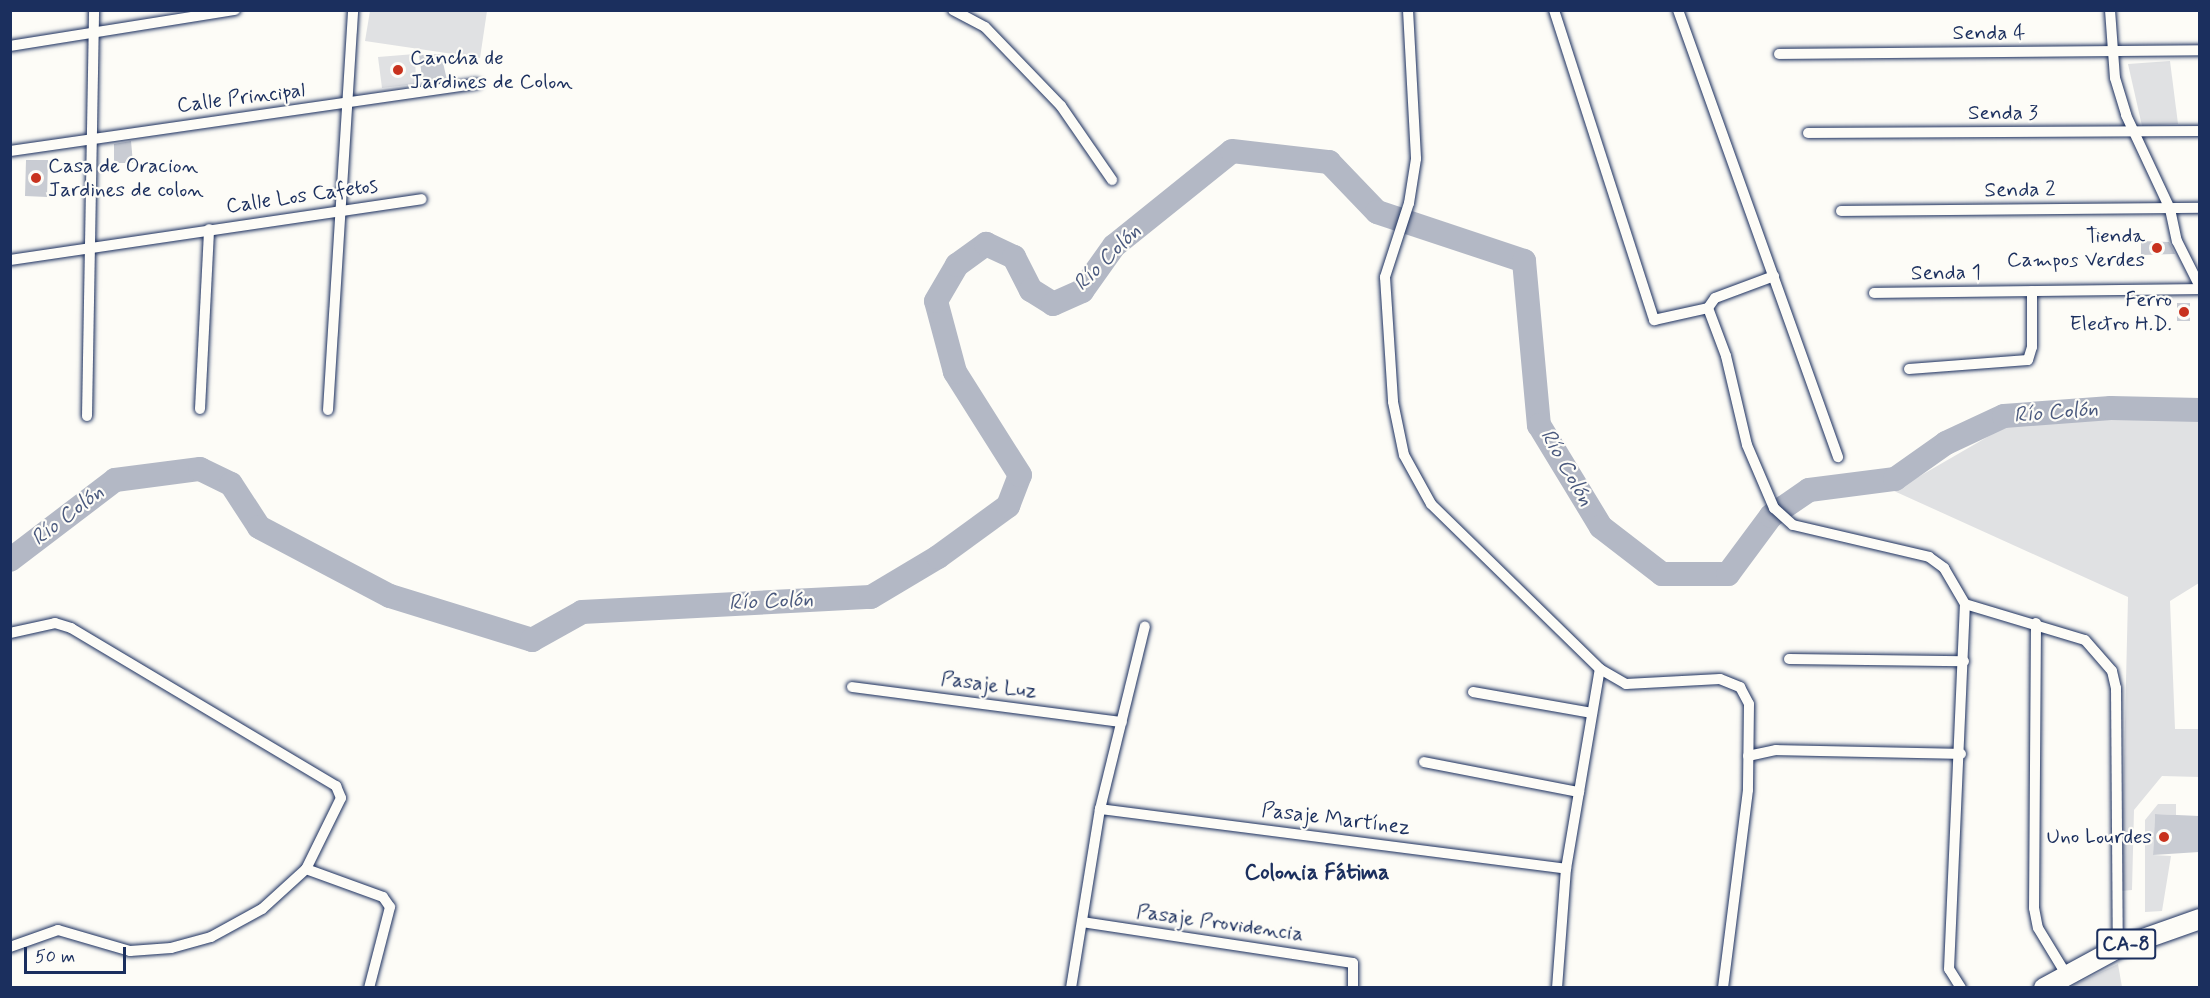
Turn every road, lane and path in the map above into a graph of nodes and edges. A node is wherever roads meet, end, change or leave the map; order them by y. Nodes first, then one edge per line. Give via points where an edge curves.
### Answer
1 (94, 10) edge
2 (235, 10) edge
3 (353, 10) edge
4 (953, 10) edge
5 (1408, 10) edge
6 (1554, 10) edge
7 (1678, 10) edge
8 (2110, 10) edge
9 (93, 34) junction
10 (10, 46) edge
11 (2199, 50) edge
12 (2112, 52) junction
13 (1779, 54) dead end
14 (476, 84) dead end
15 (348, 104) junction
16 (2199, 131) edge
17 (2132, 132) junction
18 (1808, 133) dead end
19 (91, 138) junction
20 (10, 151) edge
21 (1112, 180) dead end
22 (421, 199) dead end
23 (2170, 208) junction
24 (2199, 208) edge
25 (341, 210) junction
26 (1841, 211) dead end
27 (209, 229) junction
28 (90, 247) junction
29 (10, 260) edge
30 (1774, 276) junction
31 (2199, 288) edge
32 (2032, 291) junction
33 (1874, 293) dead end
34 (1708, 308) junction
35 (1909, 369) dead end
36 (200, 409) dead end
37 (328, 410) dead end
38 (87, 416) dead end
39 (1838, 458) dead end
40 (1965, 604) junction
41 (2036, 624) junction
42 (1145, 626) dead end
43 (10, 633) edge
44 (1789, 659) dead end
45 (1964, 661) junction
46 (1600, 669) junction
47 (852, 687) dead end
48 (1473, 692) dead end
49 (1592, 713) junction
50 (1122, 723) junction
51 (1961, 754) junction
52 (1749, 756) junction
53 (1424, 762) dead end
54 (1579, 792) junction
55 (1100, 809) junction
56 (306, 869) junction
57 (1566, 869) junction
58 (2199, 919) edge
59 (1082, 922) junction
60 (10, 947) edge
61 (2118, 948) junction
62 (2055, 982) edge
63 (369, 987) edge
64 (1071, 987) edge
65 (1353, 987) edge
66 (1557, 987) edge
67 (1723, 987) edge
68 (1961, 987) edge

1 - 9 street
2 - 9 street
3 - 15 street
4 - 21 street via 985,27 1061,106
5 - 46 street via 1416,159 1409,203 1385,277 1393,402 1404,455 1431,504
6 - 34 street via 1654,320
7 - 30 street
8 - 12 street
9 - 10 street
9 - 19 street
11 - 12 street, Senda 4
12 - 13 street, Senda 4
12 - 17 street
14 - 15 street, Calle Principal
15 - 19 street, Calle Principal
15 - 25 street
16 - 17 street, Senda 3
17 - 18 street, Senda 3
17 - 23 street
19 - 20 street, Calle Principal
19 - 28 street
22 - 25 street, Calle Los Cafetos
23 - 24 street, Senda 2
23 - 26 street, Senda 2
23 - 31 street via 2177,241
25 - 27 street, Calle Los Cafetos
25 - 37 street
27 - 28 street, Calle Los Cafetos
27 - 36 street
28 - 29 street, Calle Los Cafetos
28 - 38 street
30 - 34 street via 1721,295
30 - 39 street
31 - 32 street, Senda 1
32 - 33 street, Senda 1
32 - 35 street via 2032,347 2028,360 2014,365
34 - 40 street via 1726,356 1747,446 1774,507 1793,525 1929,556 1944,568
40 - 41 street
40 - 45 street
41 - 61 street via 2085,640 2112,671 2116,688
41 - 62 street via 2034,908
42 - 50 street
43 - 56 street via 55,623 71,628 336,786 340,807
44 - 45 street
45 - 51 street
46 - 49 street
46 - 52 street via 1626,684 1720,679 1740,687 1749,704
47 - 50 street, Pasaje Luz
48 - 49 street
49 - 54 street
50 - 55 street
51 - 52 street via 1776,750
51 - 68 street via 1949,969
52 - 67 street via 1747,806
53 - 54 street
54 - 57 street
55 - 57 street, Pasaje Martínez
55 - 59 street
56 - 60 street via 262,909 212,937 171,948 130,951 58,930
56 - 63 street via 383,897 390,907
57 - 66 street
58 - 61 highway, CA-8
59 - 64 street
59 - 65 street, Pasaje Providencia via 1353,963
61 - 62 highway, CA-8

